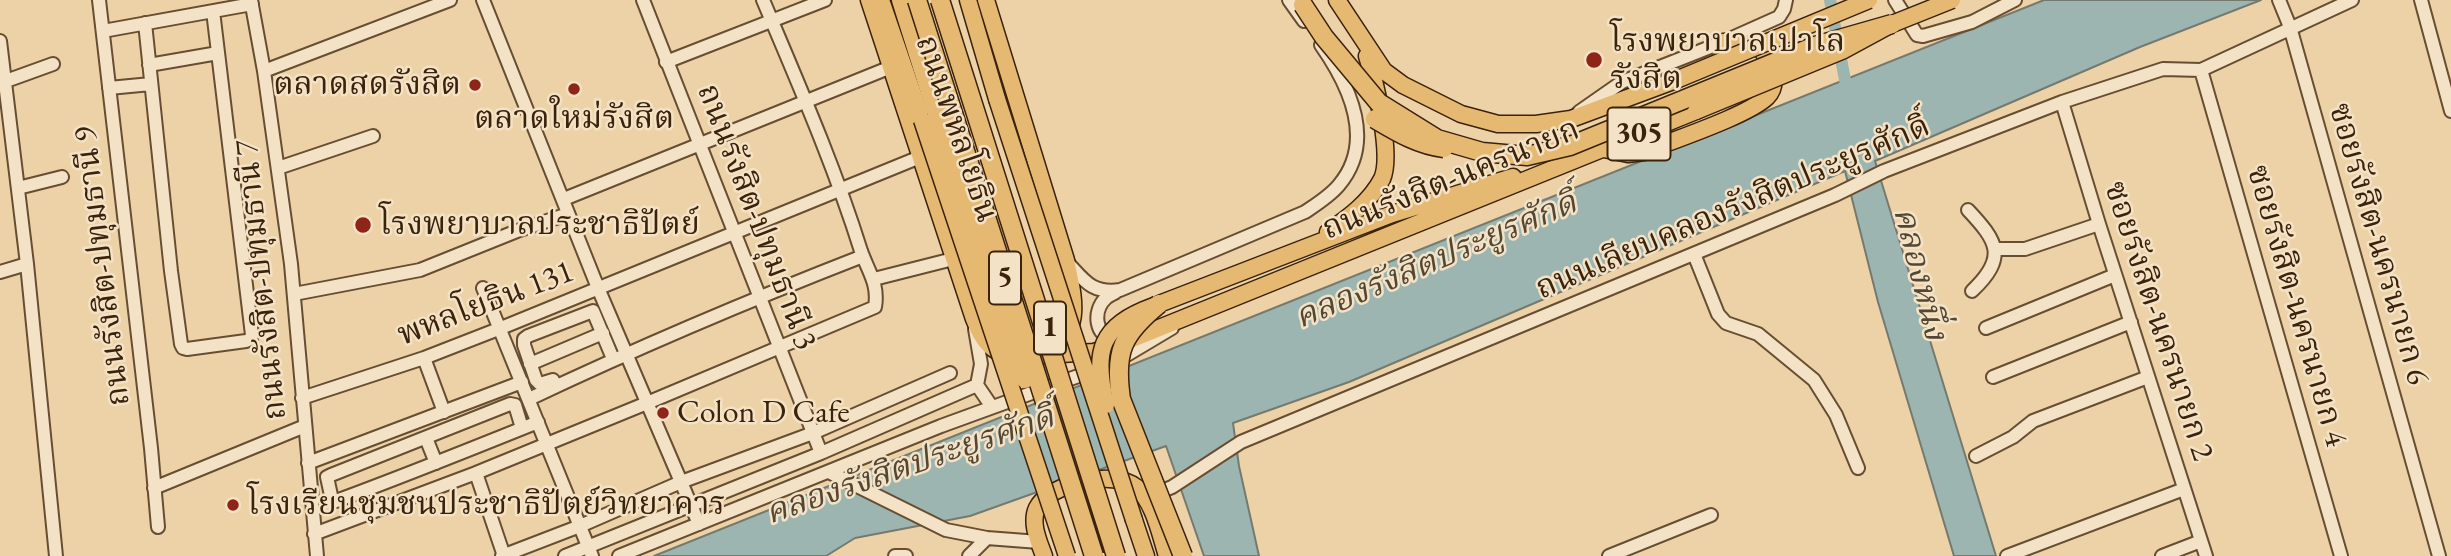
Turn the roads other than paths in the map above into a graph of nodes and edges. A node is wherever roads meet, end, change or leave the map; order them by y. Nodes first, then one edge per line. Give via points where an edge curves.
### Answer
1 (99, 0) edge
2 (450, 0) edge
3 (483, 0) edge
4 (643, 0) edge
5 (763, 0) edge
6 (825, 0) edge
7 (869, 0) edge
8 (881, 0) edge
9 (901, 0) edge
10 (916, 0) edge
11 (940, 0) edge
12 (948, 0) edge
13 (986, 0) edge
14 (1289, 0) edge
15 (1299, 0) edge
16 (1337, 0) edge
17 (1786, 0) edge
18 (1869, 0) edge
19 (1895, 0) edge
20 (1952, 0) edge
21 (2015, 0) edge
22 (2279, 0) edge
23 (2352, 0) edge
24 (2421, 0) edge
25 (251, 2) edge
26 (970, 5) edge
27 (213, 11) junction
28 (772, 21) junction
29 (145, 23) junction
30 (1892, 24) junction
31 (2290, 27) junction
32 (103, 31) junction
33 (1361, 37) junction
34 (0, 41) edge
35 (1723, 42) junction
36 (218, 53) junction
37 (666, 62) junction
38 (52, 64) dead end
39 (149, 65) junction
40 (891, 67) junction
41 (2201, 70) junction
42 (264, 71) junction
43 (5, 80) junction
44 (151, 85) junction
45 (109, 88) junction
46 (805, 102) junction
47 (2062, 102) junction
48 (2450, 102) edge
49 (4, 110) edge
50 (929, 115) junction
51 (1375, 119) dead end
52 (1571, 119) junction
53 (373, 136) dead end
54 (699, 145) junction
55 (1604, 149) junction
56 (1475, 150) junction
57 (920, 157) junction
58 (1583, 157) junction
59 (278, 168) junction
60 (62, 177) dead end
61 (18, 188) junction
62 (841, 189) junction
63 (565, 199) junction
64 (1968, 210) dead end
65 (568, 214) junction
66 (2099, 224) junction
67 (734, 233) junction
68 (1315, 242) junction
69 (1996, 249) junction
70 (1695, 254) junction
71 (863, 256) junction
72 (953, 259) junction
73 (1066, 260) junction
74 (27, 264) junction
75 (0, 272) edge
76 (2115, 275) junction
77 (874, 279) junction
78 (483, 288) dead end
79 (598, 288) junction
80 (1120, 290) junction
81 (1972, 291) dead end
82 (295, 294) junction
83 (758, 296) junction
84 (1159, 304) junction
85 (1201, 309) junction
86 (974, 319) junction
87 (2131, 322) junction
88 (501, 328) junction
89 (1986, 328) dead end
90 (603, 333) junction
91 (1132, 339) junction
92 (778, 348) junction
93 (625, 350) junction
94 (611, 354) junction
95 (1040, 356) junction
96 (424, 358) junction
97 (530, 363) junction
98 (950, 373) dead end
99 (1993, 377) dead end
100 (2148, 377) junction
101 (522, 382) junction
102 (977, 385) junction
103 (302, 398) junction
104 (529, 399) junction
105 (648, 403) junction
106 (992, 407) junction
107 (444, 412) junction
108 (538, 422) junction
109 (305, 426) junction
110 (522, 429) junction
111 (813, 433) junction
112 (426, 438) junction
113 (547, 443) junction
114 (821, 453) junction
115 (1976, 456) dead end
116 (308, 463) junction
117 (436, 463) junction
118 (1858, 468) dead end
119 (476, 472) junction
120 (829, 472) junction
121 (681, 482) junction
122 (154, 488) junction
123 (2184, 489) junction
124 (1145, 498) junction
125 (691, 506) junction
126 (1712, 515) dead end
127 (1134, 520) junction
128 (699, 524) junction
129 (580, 526) junction
130 (158, 527) dead end
131 (314, 534) junction
132 (987, 538) junction
133 (2201, 541) junction
134 (1042, 549) edge
135 (590, 552) edge
136 (1633, 552) edge
137 (56, 556) edge
138 (317, 556) edge
139 (504, 556) edge
140 (565, 556) edge
141 (619, 556) edge
142 (895, 556) edge
143 (905, 556) edge
144 (969, 556) edge
145 (1067, 556) edge
146 (1082, 556) edge
147 (1094, 556) edge
148 (1116, 556) edge
149 (1126, 556) edge
150 (1146, 556) edge
151 (1167, 556) edge
152 (1183, 556) edge
153 (1609, 556) edge
154 (2007, 556) edge
155 (2162, 556) edge
156 (2206, 556) edge
157 (2341, 556) edge
158 (2439, 556) edge

1 - 32 street, ถนนรังสิต-ปทุมธานี 9
2 - 42 street
3 - 63 street
4 - 37 street, ถนนรังสิต-ปทุมธานี 3
5 - 28 street
6 - 28 street
7 - 40 main road, ถนนรังสิต-นครนายก
8 - 50 main road, ถนนพหลโยธิน / 1
9 - 50 highway, ถนนพหลโยธิน / 1
10 - 147 highway, 5, bridge
11 - 148 highway, 5, bridge
12 - 149 highway, ถนนพหลโยธิน / 1
13 - 73 main road
14 - 80 street via 1349,92 1358,126 1350,171 1338,187 1305,212
15 - 56 highway, bridge via 1379,103 1437,139
16 - 33 main road
17 - 35 street via 1779,17
18 - 52 main road, 305, bridge
19 - 21 street via 1917,35 1923,36 1972,22
20 - 30 main road, ถนนรังสิต-นครนายก / 305, bridge
22 - 31 street, ซอยรังสิต-นครนายก 6
23 - 31 street, ถนนเลียบคลองรังสิตประยูรศักดิ์
24 - 48 street
25 - 27 street
25 - 42 street, ถนนรังสิต-ปทุมธานี 7
26 - 127 main road, ถนนพหลโยธิน / 1, bridge
27 - 29 street
27 - 36 street
28 - 37 street
28 - 46 street
29 - 32 street
29 - 39 street
30 - 55 main road, ถนนรังสิต-นครนายก / 305, bridge via 1843,50
30 - 56 highway, bridge via 1794,54 1570,146 1527,156
31 - 41 street, ถนนเลียบคลองรังสิตประยูรศักดิ์
31 - 158 street, ซอยรังสิต-นครนายก 6
32 - 45 street, ถนนรังสิต-ปทุมธานี 9
33 - 52 main road via 1384,71 1461,114 1497,124
33 - 68 main road via 1375,79 1386,149 1383,177 1360,209
34 - 43 street
35 - 52 street via 1622,82
35 - 55 main road via 1754,44 1768,59 1774,78 1768,96 1744,111 1644,152
36 - 39 street
36 - 44 street via 251,335 246,341 187,349 181,344
37 - 54 street, ถนนรังสิต-ปทุมธานี 3
38 - 43 street
39 - 44 street
40 - 46 street
40 - 57 main road, ถนนรังสิต-นครนายก
41 - 47 street, ถนนเลียบคลองรังสิตประยูรศักดิ์ via 2163,69
41 - 157 street, ซอยรังสิต-นครนายก 4
42 - 59 street, ถนนรังสิต-ปทุมธานี 7
43 - 49 street
44 - 45 street
45 - 122 street, ถนนรังสิต-ปทุมธานี 9
46 - 54 street
46 - 62 street
47 - 66 street, ซอยรังสิต-นครนายก 2
47 - 70 street, ถนนเลียบคลองรังสิตประยูรศักดิ์ via 1884,171
49 - 61 street
50 - 145 main road, ถนนพหลโยธิน / 1, bridge
50 - 146 highway, ถนนพหลโยธิน / 1, bridge
51 - 56 highway, bridge via 1429,146
53 - 59 street
54 - 63 street
54 - 67 street, ถนนรังสิต-ปทุมธานี 3
55 - 58 main road, ถนนรังสิต-นครนายก / 305
57 - 62 street, พหลโยธิน 131
57 - 72 main road, ถนนรังสิต-นครนายก
58 - 68 main road via 1460,192
58 - 85 main road, ถนนรังสิต-นครนายก / 305
59 - 82 street, ถนนรังสิต-ปทุมธานี 7
60 - 61 street
61 - 74 street
62 - 67 street, พหลโยธิน 131
62 - 71 street
63 - 65 street
64 - 69 street
65 - 79 street
65 - 82 street via 420,270
66 - 69 street via 2025,249
66 - 76 street, ซอยรังสิต-นครนายก 2
67 - 79 street, พหลโยธิน 131
67 - 83 street, ถนนรังสิต-ปทุมธานี 3
68 - 84 main road
69 - 81 street via 1985,279
70 - 118 street via 1718,314 1726,323 1758,334 1814,380 1836,415
70 - 124 street, ถนนเลียบคลองรังสิตประยูรศักดิ์ via 1241,442
71 - 77 street
71 - 83 street
72 - 77 street
72 - 86 main road, ถนนรังสิต-นครนายก
73 - 80 street via 1092,288
73 - 95 main road via 1073,304 1069,330 1059,346
74 - 75 street
74 - 137 street
76 - 87 street, ซอยรังสิต-นครนายก 2
76 - 89 street
77 - 92 street via 875,307
78 - 88 street
79 - 88 street, พหลโยธิน 131
79 - 93 street
80 - 91 street via 1106,298 1097,320 1108,339
82 - 103 street, ถนนรังสิต-ปทุมธานี 7
83 - 92 street, ถนนรังสิต-ปทุมธานี 3
83 - 93 street
84 - 127 main road, bridge via 1117,326 1099,360
84 - 152 highway, bridge via 1137,322 1122,347 1118,379 1121,399
85 - 91 main road, ถนนรังสิต-นครนายก
85 - 106 street via 1124,359
86 - 95 main road, ถนนรังสิต-นครนายก via 983,340 1002,355
86 - 102 street via 981,364
87 - 99 street
87 - 100 street, ซอยรังสิต-นครนายก 2
88 - 96 street, พหลโยธิน 131
88 - 101 street
90 - 94 street
90 - 97 street
90 - 97 street via 593,311 528,336 524,345
91 - 95 main road, ถนนรังสิต-นครนายก via 1094,352
92 - 105 street
92 - 111 street, ถนนรังสิต-ปทุมธานี 3
93 - 94 street
93 - 104 street
93 - 105 street
94 - 97 street via 544,384 536,380
96 - 103 street, พหลโยธิน 131
96 - 107 street
98 - 111 street
100 - 115 street via 2033,421
100 - 123 street, ซอยรังสิต-นครนายก 2
101 - 104 street
101 - 107 street
102 - 106 street
102 - 114 street
103 - 109 street, ถนนรังสิต-ปทุมธานี 7
104 - 108 street
105 - 113 street
105 - 121 street
106 - 120 street
107 - 116 street
108 - 110 street
108 - 113 street
109 - 116 street, ถนนรังสิต-ปทุมธานี 7
109 - 122 street
110 - 112 street via 515,405 509,404
110 - 117 street
111 - 114 street, ถนนรังสิต-ปทุมธานี 3
111 - 121 street
112 - 117 street
112 - 117 street via 327,477 332,500
113 - 119 street
113 - 129 street
114 - 125 street
116 - 131 street, ถนนรังสิต-ปทุมธานี 7
119 - 131 street
119 - 139 street
120 - 128 street
120 - 132 street via 946,530
121 - 125 street
121 - 129 street
122 - 130 street, ถนนรังสิต-ปทุมธานี 9
123 - 133 street, ซอยรังสิต-นครนายก 2
123 - 154 street
124 - 134 main road via 1138,488 1116,478 1097,477 1058,490 1036,512
124 - 151 main road
125 - 128 street
125 - 135 street
126 - 136 street
127 - 150 main road, ถนนพหลโยธิน / 1
128 - 141 street
129 - 135 street
129 - 139 street
131 - 138 street, ถนนรังสิต-ปทุมธานี 7
132 - 134 street
132 - 144 street
133 - 155 street
133 - 156 street, ซอยรังสิต-นครนายก 2
135 - 140 street
136 - 153 street
142 - 143 street

